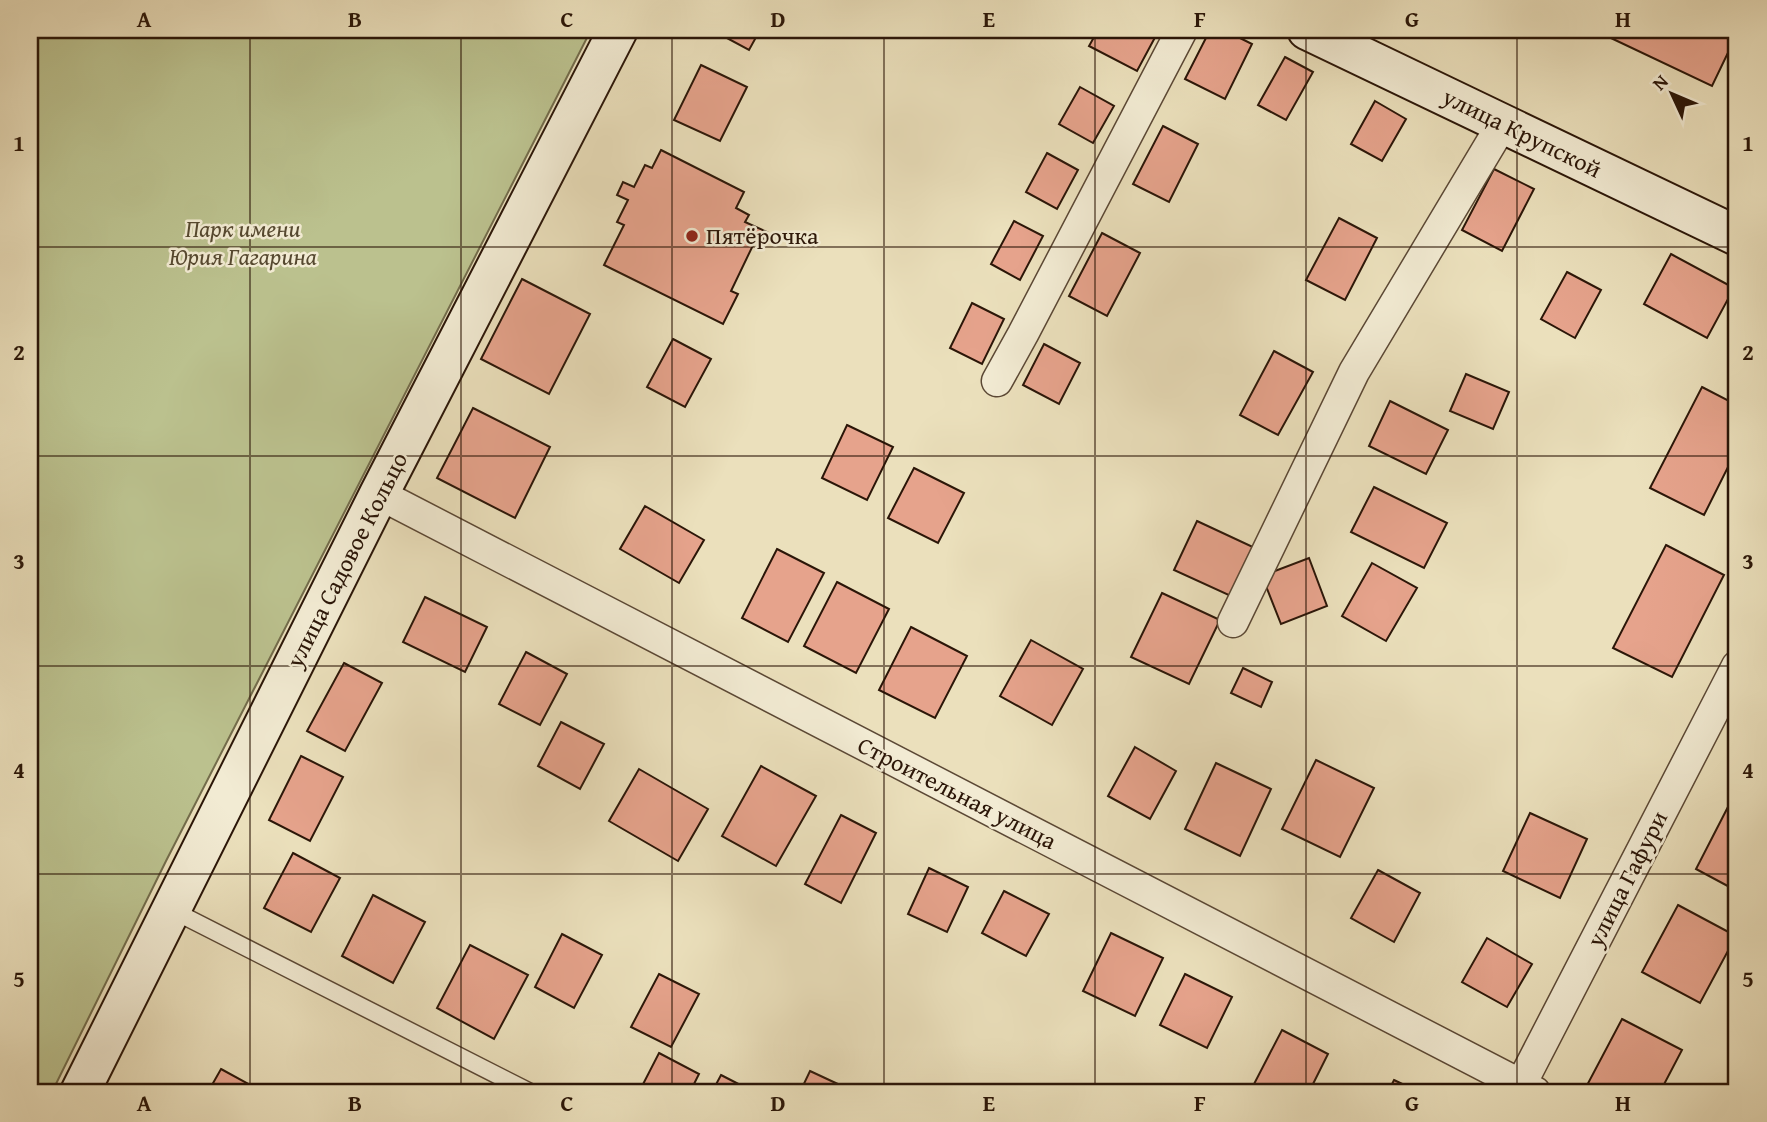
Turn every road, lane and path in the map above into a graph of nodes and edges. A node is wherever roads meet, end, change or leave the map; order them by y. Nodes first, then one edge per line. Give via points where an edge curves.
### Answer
1 (618, 30) edge
2 (1182, 30) edge
3 (1307, 30) edge
4 (1503, 123) junction
5 (1737, 236) edge
6 (997, 381) dead end
7 (379, 494) junction
8 (1233, 622) dead end
9 (1737, 666) edge
10 (172, 910) junction
11 (1524, 1090) edge
12 (80, 1092) edge
13 (530, 1092) edge

1 - 7 main road, улица Садовое Кольцо
2 - 6 street
3 - 4 main road, улица Крупской
4 - 5 main road, улица Крупской
4 - 8 street via 1354,372
7 - 10 main road, улица Садовое Кольцо
7 - 11 street, Строительная улица
9 - 11 street, улица Гафури
10 - 12 main road, улица Садовое Кольцо
10 - 13 lane

